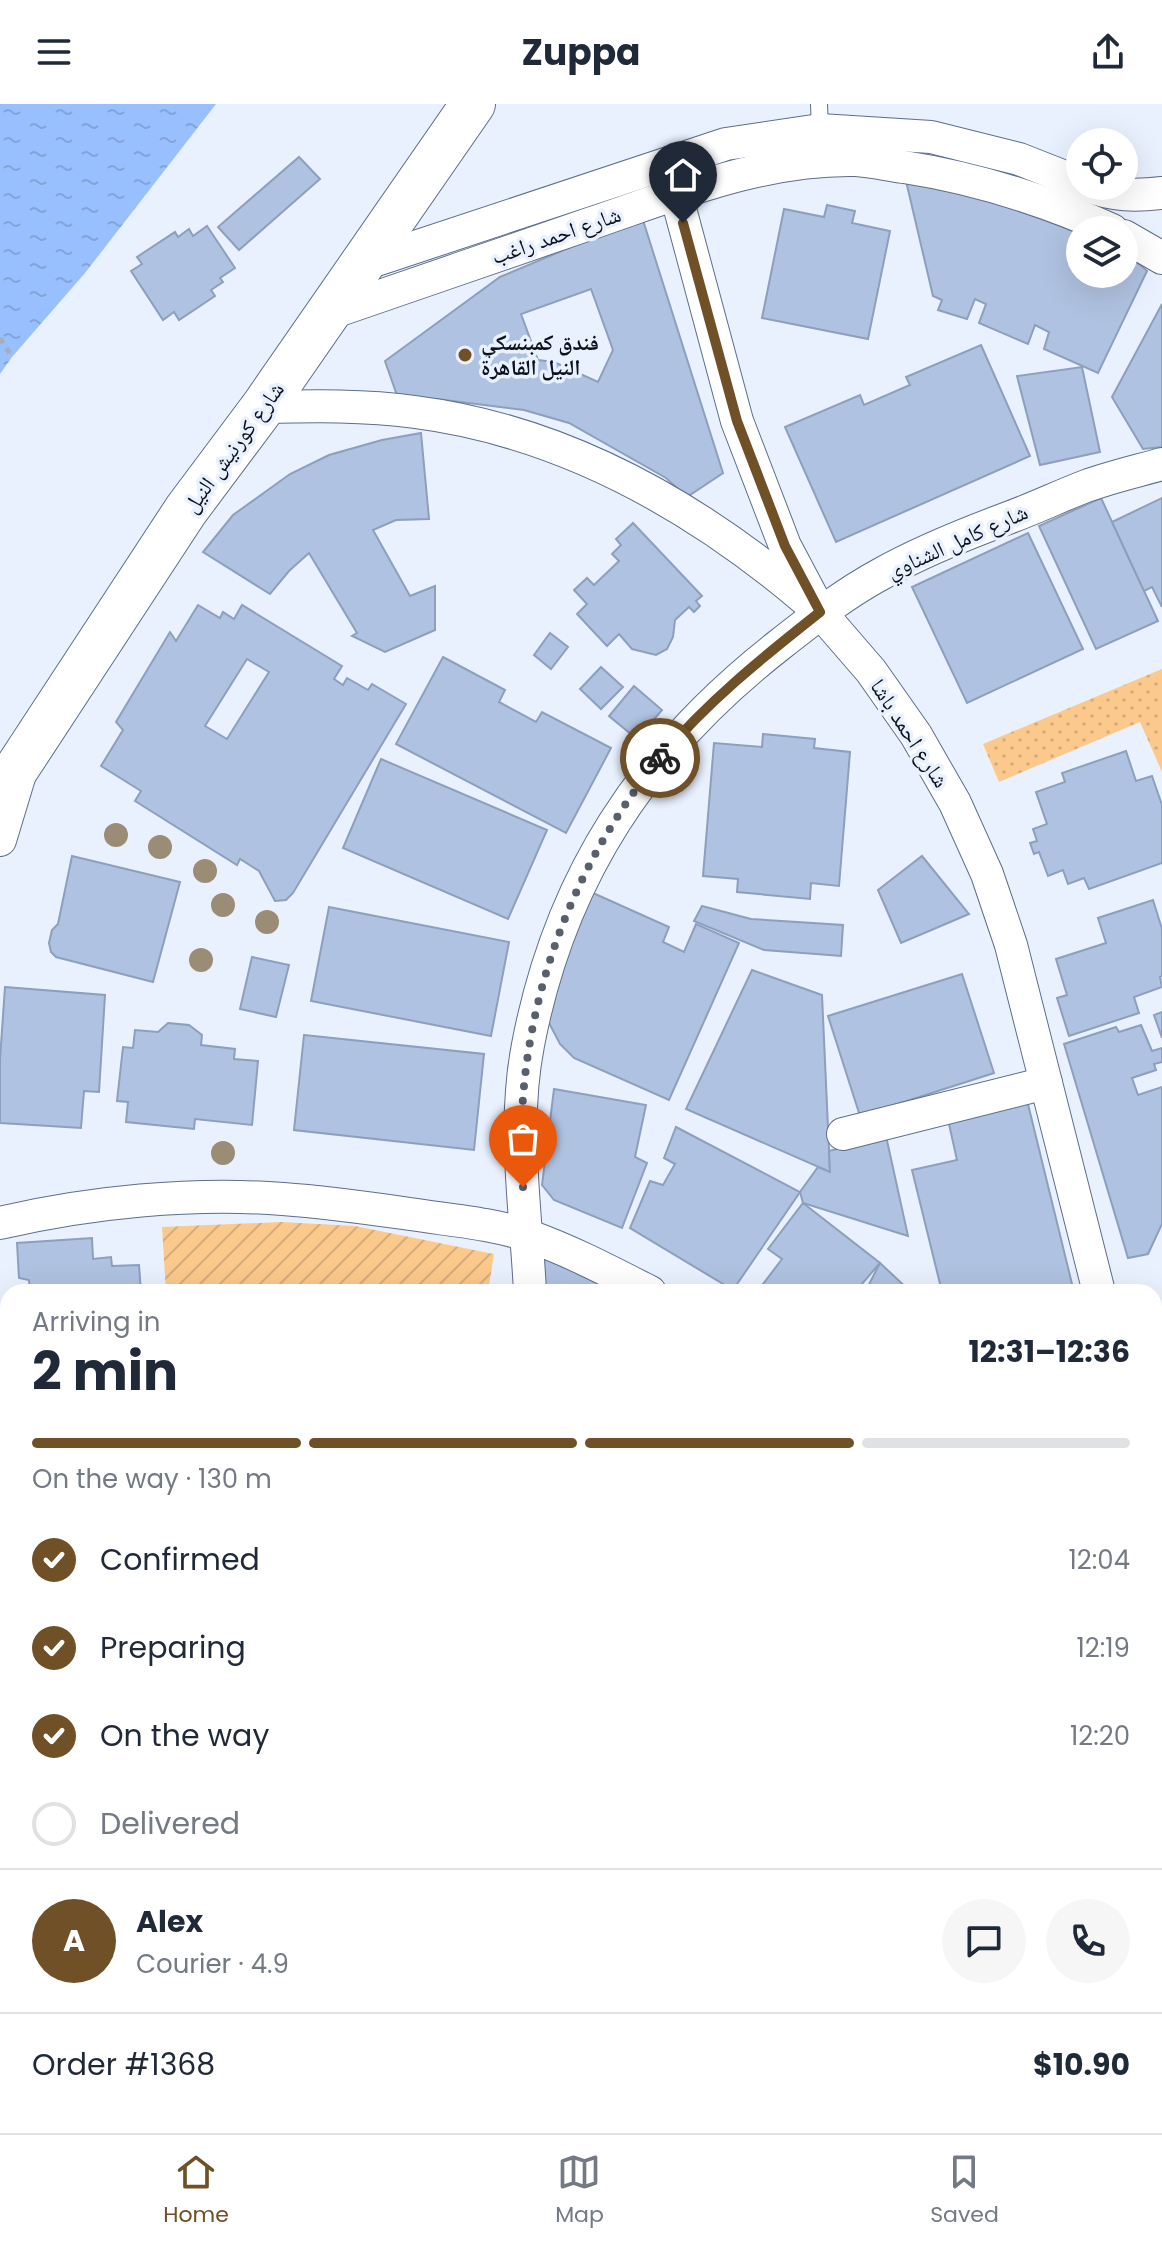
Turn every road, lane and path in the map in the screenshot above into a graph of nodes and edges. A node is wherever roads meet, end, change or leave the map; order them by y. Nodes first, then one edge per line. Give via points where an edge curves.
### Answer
1 (473, 104) edge
2 (820, 117) edge
3 (1066, 177) edge
4 (1162, 193) edge
5 (676, 194) junction
6 (1138, 195) edge
7 (1081, 216) edge
8 (1138, 244) edge
9 (1162, 258) edge
10 (361, 265) junction
11 (328, 314) junction
12 (0, 338) edge
13 (12, 357) dead end
14 (263, 407) junction
15 (1162, 464) edge
16 (820, 612) junction
17 (25, 755) junction
18 (0, 794) edge
19 (0, 840) edge
20 (1046, 1083) junction
21 (843, 1134) dead end
22 (0, 1223) edge
23 (526, 1235) junction
24 (529, 1284) edge
25 (635, 1284) edge
26 (1097, 1284) edge

1 - 10 highway, شارع كورنيش النيل
2 - 3 street, شارع احمد راغب via 931,137 1019,159
2 - 10 street, شارع احمد راغب
4 - 6 street
5 - 7 street, شارع احمد راغب via 800,162 858,160 993,185
5 - 11 street, شارع احمد راغب
5 - 16 street, شارع احمد باشا via 737,421 785,546
8 - 9 street
10 - 11 highway, شارع كورنيش النيل
11 - 14 highway, شارع كورنيش النيل
12 - 13 path
14 - 16 street via 340,405 416,412 491,426 564,449 698,519
14 - 17 highway, شارع كورنيش النيل via 186,510
15 - 16 street, شارع كامل الشناوي via 1089,485 944,542
16 - 20 street, شارع احمد باشا via 880,684 955,803 1011,945
16 - 23 street, شارع كامل الشناوي via 692,721 632,792 585,872 550,957 527,1047 519,1139
17 - 18 highway, شارع كورنيش النيل
17 - 19 street
20 - 21 street
20 - 26 street, شارع احمد باشا
22 - 23 street via 121,1204 227,1197 333,1203
23 - 24 street, شارع كامل الشناوي
23 - 25 street

